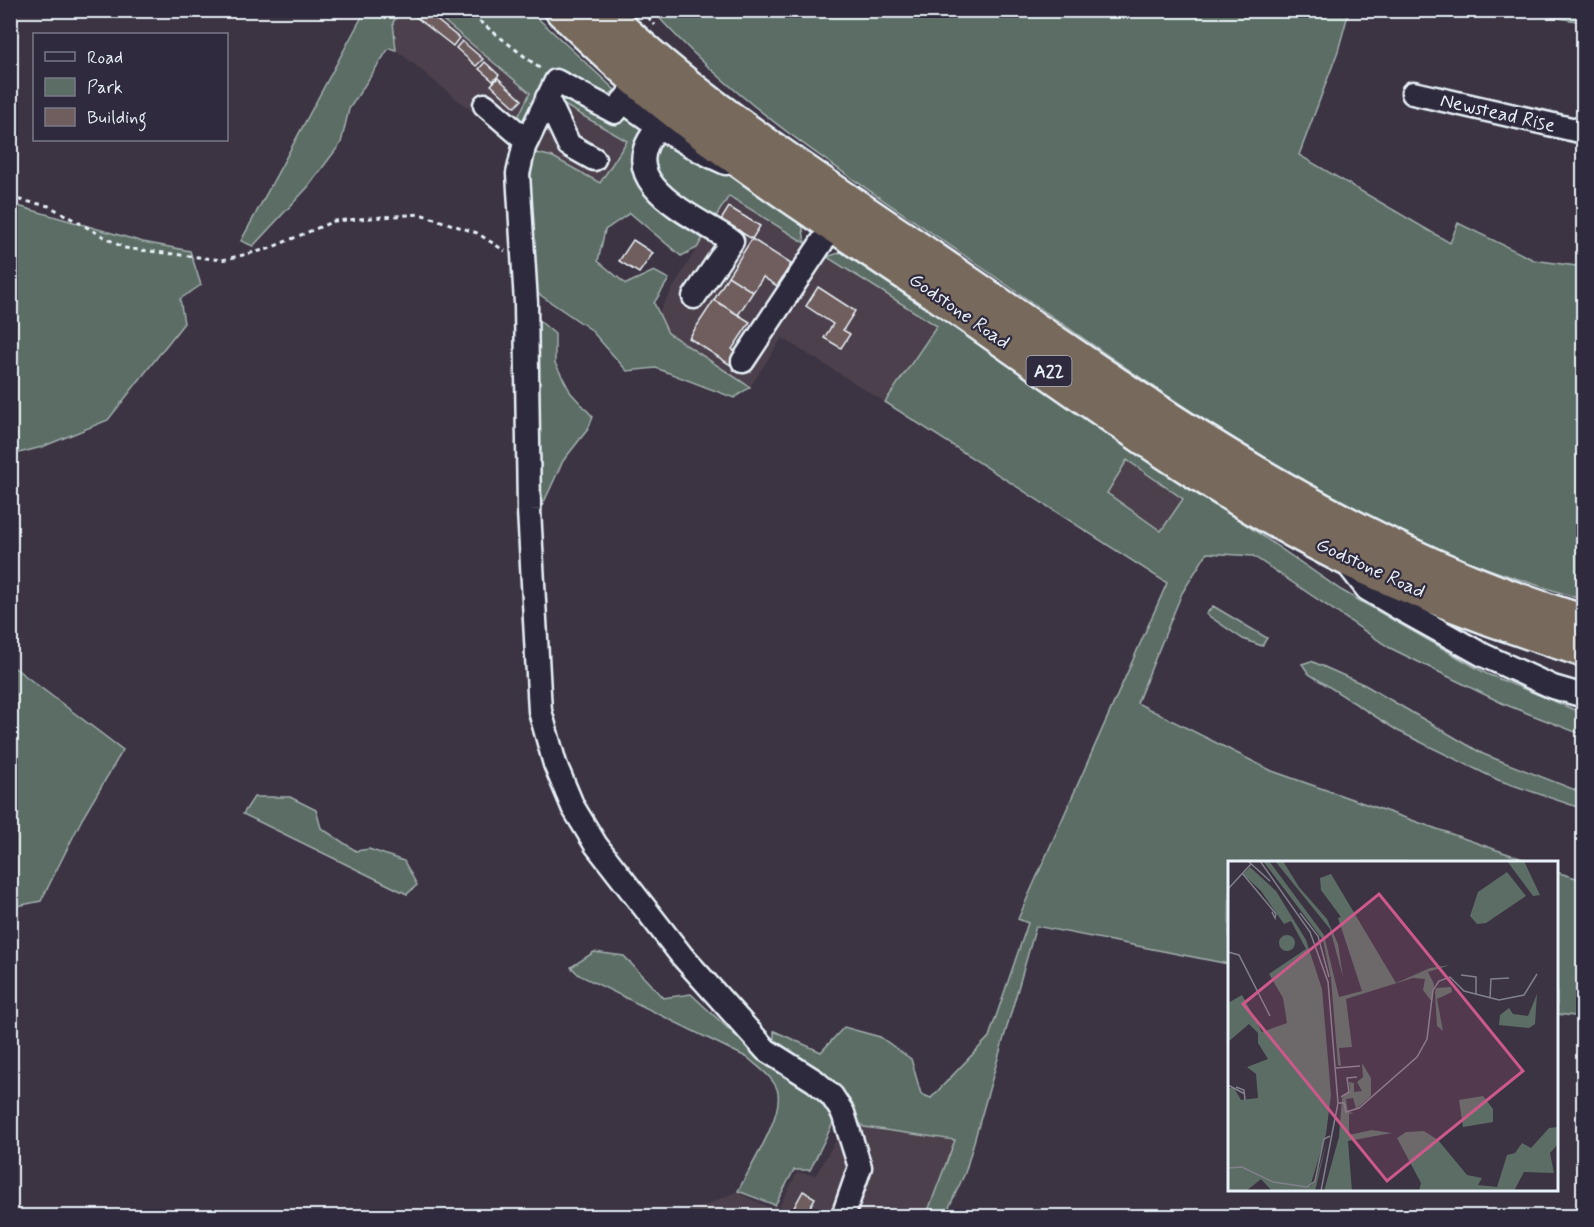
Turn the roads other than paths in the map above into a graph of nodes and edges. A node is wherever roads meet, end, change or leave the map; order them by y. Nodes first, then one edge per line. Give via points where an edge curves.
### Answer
1 (562, 10) edge
2 (601, 10) edge
3 (551, 90) junction
4 (631, 91) junction
5 (1413, 93) dead end
6 (485, 105) dead end
7 (658, 128) junction
8 (1584, 132) edge
9 (527, 141) junction
10 (594, 159) dead end
11 (766, 177) junction
12 (834, 224) junction
13 (694, 297) dead end
14 (743, 361) dead end
15 (1340, 554) junction
16 (1584, 622) edge
17 (1584, 650) edge
18 (1584, 696) edge
19 (843, 1216) edge

1 - 4 highway, Godstone Road / A22
2 - 16 highway, Godstone Road / A22 via 670,72 771,147 1175,424 1297,499 1368,537 1535,608
3 - 4 street via 615,112
3 - 9 street
3 - 10 street via 569,146
4 - 7 street
4 - 11 highway, Godstone Road / A22
5 - 8 street, Newstead Rise
6 - 9 street
7 - 11 street via 701,152
7 - 13 street via 644,151 644,171 652,186 732,241
9 - 19 street via 518,174 524,264 529,510 540,711 555,764 573,807 596,845 682,956 766,1050 832,1096 852,1134 860,1167
11 - 12 highway, Godstone Road / A22
12 - 14 street
12 - 15 highway, Godstone Road / A22 via 1172,454 1256,508
15 - 17 highway, Godstone Road / A22 via 1437,598
15 - 18 street via 1367,589 1404,611 1483,655 1553,687

